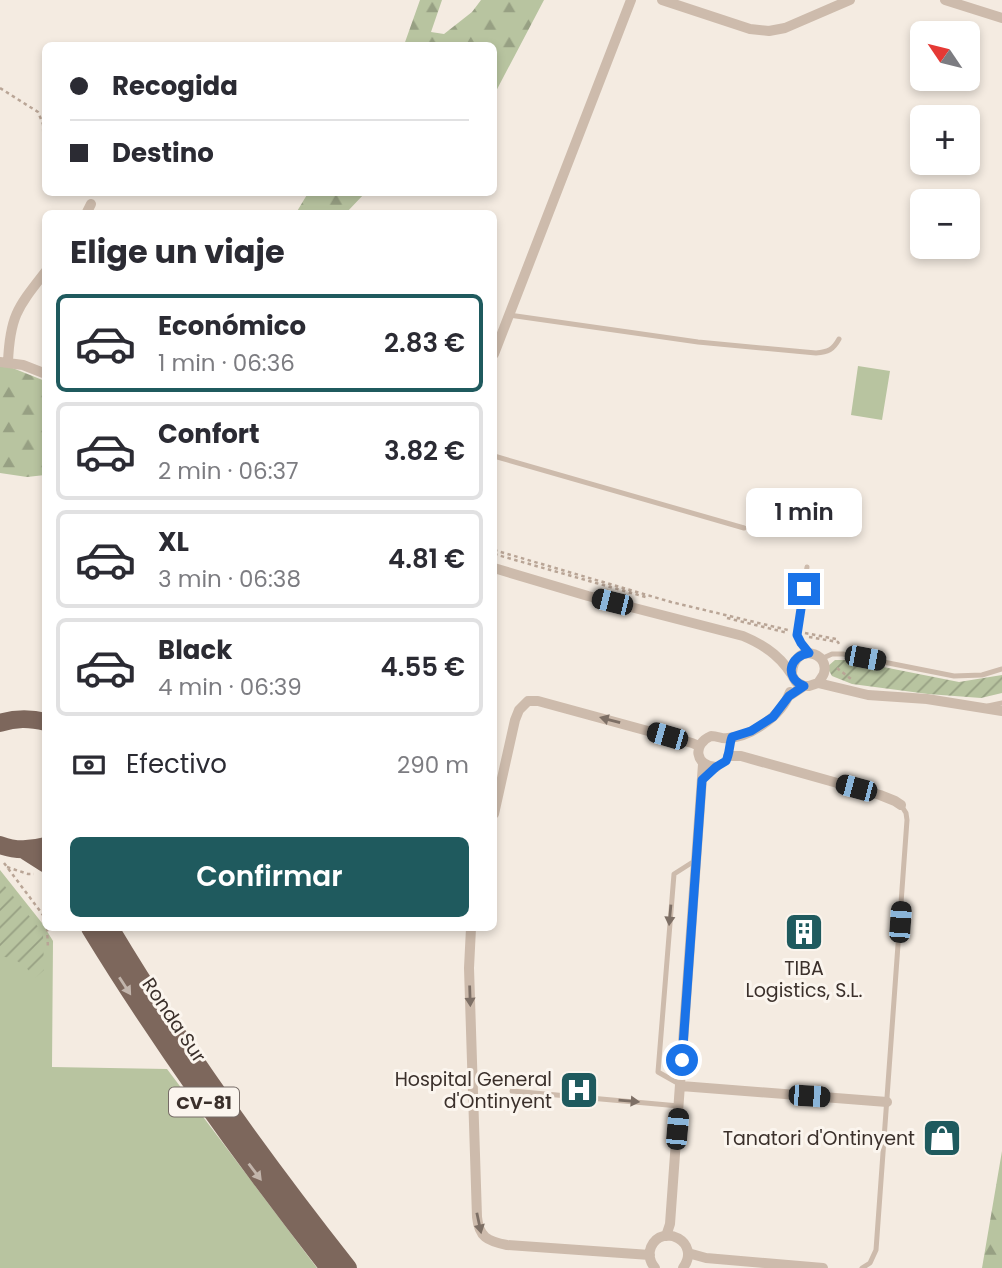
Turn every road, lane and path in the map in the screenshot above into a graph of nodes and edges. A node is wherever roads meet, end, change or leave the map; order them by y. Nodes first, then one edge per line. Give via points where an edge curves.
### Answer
1 (631, 0) edge
2 (662, 0) edge
3 (850, 0) edge
4 (945, 0) edge
5 (1002, 18) edge
6 (0, 88) edge
7 (42, 122) edge
8 (42, 276) edge
9 (509, 315) junction
10 (839, 339) dead end
11 (497, 346) edge
12 (4, 362) edge
13 (42, 372) edge
14 (497, 457) edge
15 (744, 528) dead end
16 (497, 553) edge
17 (807, 568) dead end
18 (497, 569) edge
19 (797, 633) junction
20 (836, 639) dead end
21 (809, 653) junction
22 (776, 654) junction
23 (843, 654) junction
24 (795, 659) junction
25 (821, 659) junction
26 (1002, 669) edge
27 (797, 679) junction
28 (821, 679) junction
29 (1002, 703) edge
30 (983, 708) junction
31 (1002, 711) edge
32 (42, 721) edge
33 (0, 723) edge
34 (728, 745) junction
35 (699, 746) junction
36 (704, 764) junction
37 (716, 767) junction
38 (702, 780) junction
39 (497, 801) edge
40 (901, 805) joint
41 (0, 845) edge
42 (42, 847) edge
43 (24, 850) junction
44 (696, 860) junction
45 (42, 861) edge
46 (7, 867) dead end
47 (42, 914) edge
48 (47, 931) edge
49 (92, 931) edge
50 (112, 931) edge
51 (471, 931) edge
52 (48, 948) dead end
53 (681, 1086) junction
54 (512, 1091) dead end
55 (887, 1102) junction
56 (679, 1106) junction
57 (669, 1236) junction
58 (650, 1255) junction
59 (686, 1260) edge
60 (328, 1268) edge
61 (348, 1268) edge
62 (655, 1268) edge
63 (823, 1268) edge
64 (862, 1268) edge

1 - 9 street
2 - 3 street via 769,31
4 - 5 street
6 - 7 path via 38,112
8 - 12 street via 14,316
9 - 10 lane via 784,351 827,352
9 - 11 street
12 - 13 street
14 - 15 lane
16 - 19 path via 692,611
17 - 19 lane
18 - 22 street via 743,636
19 - 20 path
19 - 21 lane
19 - 23 path via 838,642
21 - 24 street
21 - 25 street
22 - 24 street
22 - 27 street
23 - 25 lane
23 - 26 lane via 954,676
24 - 27 street
25 - 28 street
27 - 28 street via 809,686
27 - 34 street via 773,717
28 - 30 street via 868,695
29 - 30 lane
30 - 31 street
32 - 33 main road
34 - 35 street via 711,736
34 - 37 street via 722,764
34 - 40 street via 741,757 880,795
35 - 36 street
35 -> 39 street via 528,701 515,720
36 - 37 street
36 - 38 street
37 - 38 street
38 - 44 street
40 - 55 lane via 907,820
41 - 43 main road
42 - 43 main road
43 - 45 main road
44 - 53 street
44 -> 53 lane via 674,874 658,1072
46 - 47 path
48 - 52 path
49 -> 60 main road, Ronda Sur / CV-81 via 195,1090
50 - 61 main road, Ronda Sur / CV-81 via 228,1109
51 -> 58 street via 479,1230 489,1240 507,1245
53 - 55 street
53 - 56 street
54 -> 56 lane
55 - 64 lane via 876,1250
56 - 57 street
57 - 58 street via 655,1241
57 - 59 street via 683,1242
58 - 62 street
59 - 63 street

